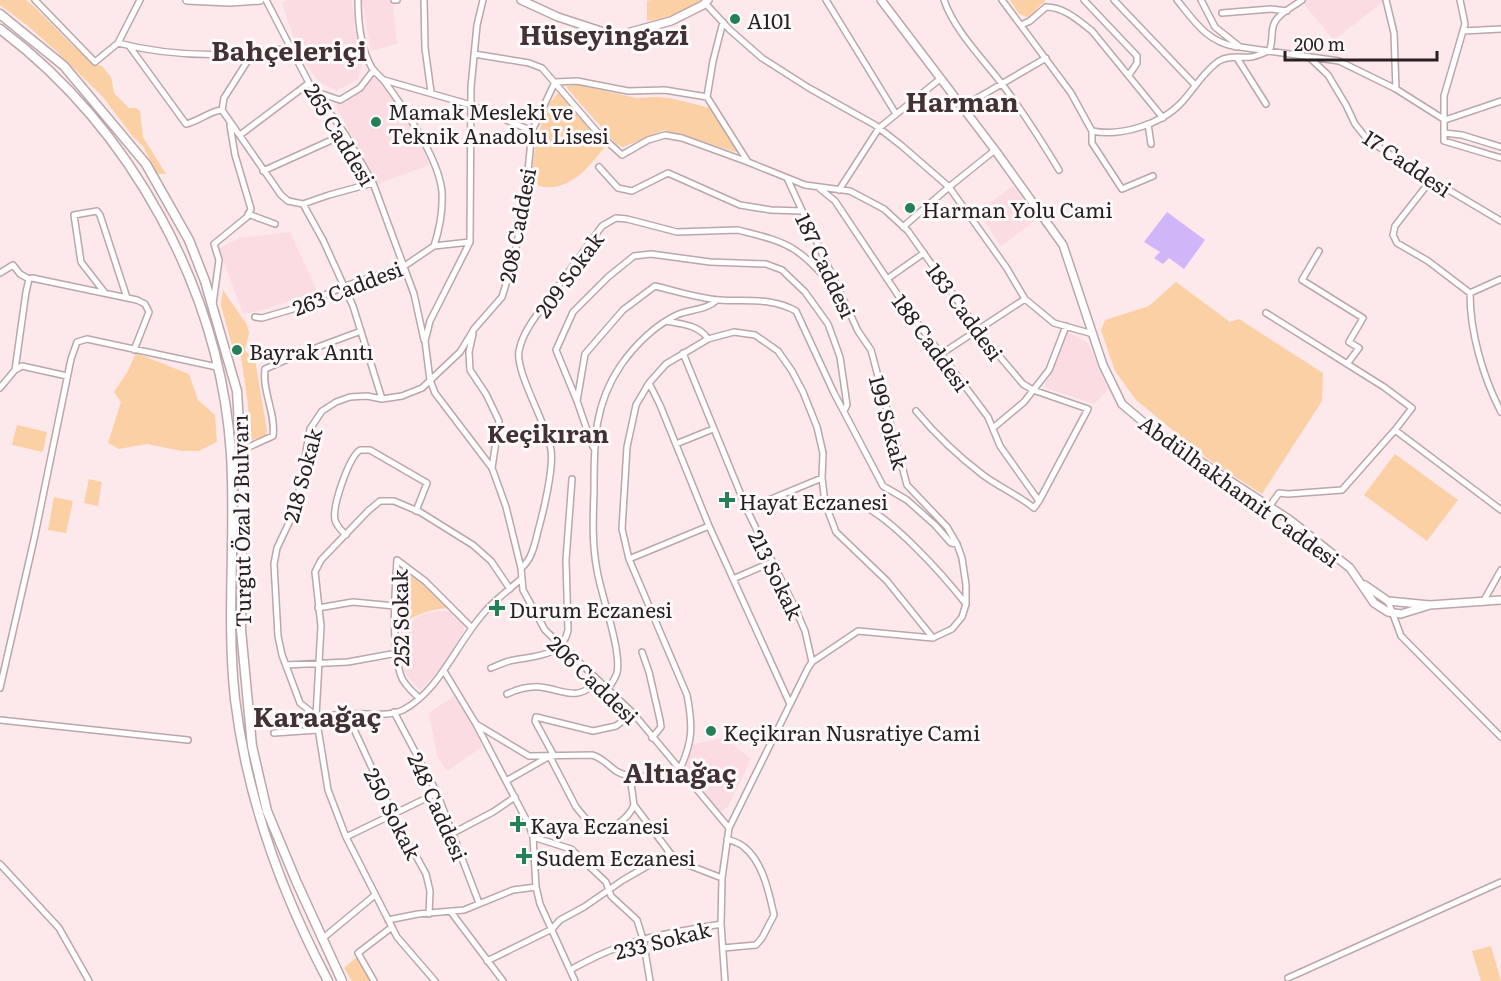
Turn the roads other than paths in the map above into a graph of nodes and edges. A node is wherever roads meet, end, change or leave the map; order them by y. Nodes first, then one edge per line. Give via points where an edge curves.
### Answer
1 (36, 0) edge
2 (140, 0) edge
3 (187, 0) edge
4 (260, 0) edge
5 (266, 0) edge
6 (358, 0) edge
7 (424, 0) edge
8 (483, 0) edge
9 (521, 0) edge
10 (825, 0) edge
11 (881, 0) edge
12 (944, 0) edge
13 (1002, 0) edge
14 (1084, 0) edge
15 (1113, 0) edge
16 (1177, 0) edge
17 (1201, 0) edge
18 (1302, 0) edge
19 (1386, 0) edge
20 (1460, 0) edge
21 (706, 1) edge
22 (1287, 11) junction
23 (1222, 13) dead end
24 (0, 14) edge
25 (723, 22) junction
26 (1021, 25) junction
27 (0, 29) edge
28 (1501, 29) edge
29 (1463, 31) junction
30 (118, 43) junction
31 (130, 47) junction
32 (1240, 47) junction
33 (290, 48) junction
34 (1269, 51) junction
35 (252, 54) junction
36 (474, 54) junction
37 (1046, 58) junction
38 (1237, 58) junction
39 (1310, 58) junction
40 (373, 71) junction
41 (1129, 75) junction
42 (940, 79) junction
43 (384, 80) junction
44 (555, 82) junction
45 (309, 83) junction
46 (1002, 84) junction
47 (1195, 85) junction
48 (1396, 89) junction
49 (316, 92) junction
50 (431, 92) junction
51 (707, 97) junction
52 (1501, 101) edge
53 (1266, 104) dead end
54 (471, 105) junction
55 (962, 107) junction
56 (222, 110) junction
57 (896, 114) junction
58 (1163, 118) junction
59 (1445, 120) junction
60 (230, 124) junction
61 (1148, 124) junction
62 (879, 128) junction
63 (532, 131) junction
64 (1092, 131) junction
65 (1444, 132) junction
66 (345, 134) junction
67 (240, 135) junction
68 (1150, 144) dead end
69 (1501, 147) edge
70 (995, 150) junction
71 (1501, 158) edge
72 (747, 162) junction
73 (599, 167) dead end
74 (1059, 170) dead end
75 (263, 171) junction
76 (1153, 176) dead end
77 (787, 178) junction
78 (1431, 180) junction
79 (373, 183) junction
80 (949, 186) junction
81 (818, 187) junction
82 (839, 190) junction
83 (303, 204) junction
84 (802, 211) junction
85 (248, 214) junction
86 (1501, 221) edge
87 (275, 225) dead end
88 (903, 227) junction
89 (470, 242) junction
90 (434, 246) junction
91 (1319, 251) dead end
92 (924, 253) junction
93 (403, 267) junction
94 (0, 273) edge
95 (218, 275) junction
96 (29, 279) junction
97 (887, 279) junction
98 (1501, 279) edge
99 (205, 281) junction
100 (345, 286) junction
101 (840, 292) junction
102 (106, 293) junction
103 (1470, 293) junction
104 (127, 298) junction
105 (1025, 299) junction
106 (717, 300) junction
107 (213, 309) junction
108 (1266, 314) dead end
109 (255, 317) dead end
110 (666, 321) junction
111 (1066, 326) junction
112 (474, 329) junction
113 (978, 330) junction
114 (361, 331) junction
115 (1093, 334) junction
116 (708, 339) junction
117 (425, 341) junction
118 (134, 350) junction
119 (871, 350) joint
120 (683, 353) junction
121 (941, 354) junction
122 (1347, 364) junction
123 (217, 367) junction
124 (15, 370) junction
125 (67, 376) junction
126 (430, 380) junction
127 (648, 383) junction
128 (0, 388) edge
129 (1033, 390) junction
130 (382, 399) junction
131 (578, 401) junction
132 (844, 411) junction
133 (916, 411) dead end
134 (1501, 412) edge
135 (993, 428) junction
136 (713, 429) junction
137 (1395, 429) junction
138 (676, 444) junction
139 (593, 447) junction
140 (242, 450) junction
141 (492, 468) junction
142 (822, 478) junction
143 (572, 479) dead end
144 (1039, 501) junction
145 (825, 503) junction
146 (1269, 507) junction
147 (747, 509) junction
148 (417, 510) junction
149 (1501, 510) edge
150 (709, 526) junction
151 (346, 535) junction
152 (957, 544) junction
153 (629, 559) junction
154 (772, 562) junction
155 (521, 568) junction
156 (1501, 570) edge
157 (522, 578) junction
158 (733, 579) junction
159 (1360, 582) junction
160 (510, 589) junction
161 (1380, 597) junction
162 (1501, 600) edge
163 (1388, 601) junction
164 (1483, 602) junction
165 (1374, 603) junction
166 (966, 604) junction
167 (1430, 605) junction
168 (395, 606) junction
169 (318, 608) junction
170 (1392, 613) junction
171 (472, 628) junction
172 (933, 638) junction
173 (560, 645) junction
174 (642, 652) dead end
175 (397, 654) junction
176 (320, 662) junction
177 (813, 662) junction
178 (286, 665) junction
179 (492, 668) dead end
180 (444, 671) junction
181 (598, 680) junction
182 (0, 688) edge
183 (608, 689) junction
184 (507, 694) dead end
185 (419, 698) junction
186 (790, 704) junction
187 (394, 712) junction
188 (633, 713) junction
189 (346, 714) junction
190 (316, 716) junction
191 (0, 720) edge
192 (476, 724) junction
193 (318, 730) junction
194 (274, 733) dead end
195 (1501, 737) edge
196 (652, 738) junction
197 (188, 740) dead end
198 (552, 756) junction
199 (679, 771) junction
200 (630, 776) junction
201 (506, 781) junction
202 (437, 793) junction
203 (515, 797) junction
204 (634, 805) junction
205 (393, 814) junction
206 (729, 828) junction
207 (453, 833) junction
208 (346, 837) junction
209 (533, 837) junction
210 (727, 839) junction
211 (670, 853) junction
212 (0, 864) edge
213 (722, 878) junction
214 (1501, 882) edge
215 (536, 886) junction
216 (609, 890) junction
217 (375, 895) junction
218 (479, 903) junction
219 (451, 912) junction
220 (429, 914) junction
221 (388, 920) junction
222 (721, 924) junction
223 (392, 927) junction
224 (552, 930) junction
225 (322, 939) junction
226 (643, 939) junction
227 (723, 948) junction
228 (487, 961) junction
229 (570, 970) junction
230 (1288, 978) dead end
231 (89, 981) edge
232 (328, 981) edge
233 (342, 981) edge
234 (374, 981) edge
235 (435, 981) edge
236 (503, 981) edge
237 (575, 981) edge
238 (650, 981) edge
239 (725, 981) edge

1 - 30 street via 95,62
2 - 30 street
3 - 4 main road
5 - 33 street, 265 Caddesi
6 - 40 street via 360,30
7 - 50 street
8 - 36 street, 206 Caddesi
9 - 21 main road via 616,36 671,21
10 - 57 street
11 - 42 main road, Abdülhakhamit Caddesi
12 - 46 street
13 - 26 street
14 - 41 street via 1137,56
15 - 47 street
16 - 32 street via 1210,37
17 - 32 street via 1215,27
18 - 22 street
19 - 48 street via 1394,33
20 - 29 street
21 - 25 street
22 - 23 street
22 - 34 street via 1273,25
24 - 99 highway, Turgut Özal 2 Bulvarı via 64,66 146,164 189,240
25 - 51 street
25 - 62 street via 762,58
26 - 37 street
26 - 41 street via 1046,7 1057,7 1092,31
27 - 123 highway, Turgut Özal 2 Bulvarı via 87,111 145,190 177,249 203,315
28 - 29 street
29 - 59 street via 1444,96
30 - 31 street
31 - 35 street via 185,55
31 - 56 street via 186,124
32 - 34 street
33 - 35 street
33 - 45 street, 265 Caddesi
34 - 38 street
34 - 39 street
35 - 56 street via 224,98
36 - 44 street via 529,63 543,68
36 - 54 street, 206 Caddesi
37 - 46 street
37 - 64 street
38 - 47 street via 1224,59
38 - 53 street
39 - 48 street via 1339,61
39 - 78 street, 17 Caddesi via 1328,75 1367,139
40 - 43 street
40 - 49 street via 360,88 340,100
41 - 58 street
42 - 55 main road, Abdülhakhamit Caddesi
42 - 57 street
43 - 50 street
43 - 90 street via 414,123 442,190 441,226
44 - 51 street via 577,81 628,91 665,90
44 - 63 street, 208 Caddesi
44 - 72 street, 183 Caddesi via 622,155 665,135
45 - 49 street, 265 Caddesi
45 - 67 street
46 - 55 street
46 - 74 street
47 - 58 street via 1182,103
48 - 59 street
49 - 66 street, 265 Caddesi
50 - 54 street
51 - 72 street
52 - 59 street
54 - 63 street
54 - 89 street, 206 Caddesi
55 - 70 main road, Abdülhakhamit Caddesi
56 - 60 street
57 - 62 street
58 - 61 street
59 - 65 street
60 - 67 street
60 - 85 street via 241,178 249,196
61 - 64 street via 1101,133
61 - 68 street
62 - 80 street
62 - 82 street
63 - 112 street, 208 Caddesi via 514,258 502,297
64 - 76 street via 1092,143 1122,189
65 - 69 street
65 - 71 street via 1444,141
66 - 75 street
66 - 79 street, 265 Caddesi
67 - 75 street
70 - 80 street
70 - 115 main road, Abdülhakhamit Caddesi via 1063,245
72 - 77 street, 183 Caddesi
73 - 84 street via 618,188 632,191 668,173 740,205
75 - 83 street via 288,201
77 - 81 street, 183 Caddesi
77 - 84 street, 187 Caddesi
78 - 86 street, 17 Caddesi
78 - 103 street via 1392,233 1397,243
79 - 83 street
79 - 93 street, 265 Caddesi
80 - 88 street
80 - 105 street
81 - 82 street, 183 Caddesi
81 - 97 street, 188 Caddesi via 835,201
82 - 88 street, 183 Caddesi via 884,209
83 - 100 street
84 - 101 street, 187 Caddesi
85 - 87 street
85 - 95 street via 214,244
88 - 92 street, 183 Caddesi
89 - 90 street, 263 Caddesi
89 - 117 street, 206 Caddesi via 430,321
90 - 93 street, 263 Caddesi
91 - 122 street via 1302,280 1363,318 1349,342 1359,348
92 - 97 street
92 - 113 street, 183 Caddesi
93 - 100 street, 263 Caddesi
93 - 117 street, 265 Caddesi
94 - 96 street via 14,265
95 - 99 street
95 - 107 street
96 - 102 street
96 - 124 street
97 - 121 street, 188 Caddesi
98 - 103 street
99 - 107 highway, Turgut Özal 2 Bulvarı
100 - 109 street, 263 Caddesi via 293,309
100 - 114 street
101 - 119 street, 187 Caddesi
101 - 155 street, 209 Sokak via 807,259 772,240 738,231 677,232 616,218 602,226 533,321 519,349 521,369 542,417 551,452 539,528 531,556
102 - 104 street
102 - 104 street via 81,262 74,215 97,211 100,215
103 - 134 street via 1478,351
104 - 118 street via 146,304 149,312
105 - 111 street via 1054,323
105 - 113 street
106 - 110 street
106 - 131 street via 655,286 623,310 585,354
106 - 132 street via 761,300 795,311
107 - 140 highway, Turgut Özal 2 Bulvarı via 237,391
108 - 122 street
110 - 116 street via 691,326
110 - 139 street via 620,367 597,421
111 - 115 street
111 - 129 street via 1049,370
112 - 126 street, 208 Caddesi via 460,352
112 - 141 street via 470,370 499,420
113 - 121 street
113 - 129 street, 183 Caddesi via 1023,384
114 - 130 street
114 - 140 street via 265,369 273,436
115 - 146 main road, Abdülhakhamit Caddesi via 1122,404 1155,432
116 - 120 street
116 - 142 street via 734,332 755,335 778,351 803,392 817,427 823,453
117 - 126 street, 206 Caddesi
118 - 123 street
118 - 125 street via 87,339 77,342
119 - 152 street, 199 Sokak via 907,485 948,527
120 - 127 street
120 - 136 street, 213 Sokak
121 - 135 street, 188 Caddesi
122 - 137 street via 1412,408
123 - 232 highway, Turgut Özal 2 Bulvarı via 231,452 232,659 240,734 270,851 302,931
124 - 125 street via 22,366
124 - 128 street
125 - 182 street
126 - 130 street, 218 Sokak via 402,396
126 - 141 street, 206 Caddesi via 435,393
127 - 138 street
127 - 153 street via 636,405 627,447 622,530
129 - 135 street
129 - 144 street via 1089,409
130 - 178 street, 218 Sokak via 350,397 336,402 315,419 304,456 296,508 277,548 274,564 278,636
131 - 132 street via 556,350 573,312 634,256 651,254 766,264 782,270 805,292 828,324 840,357 847,405
131 - 139 street
132 - 152 street via 883,486 907,500 951,543
133 - 144 street via 935,434 985,477 1034,508
135 - 144 street, 188 Caddesi via 1000,446
136 - 138 street
136 - 147 street, 213 Sokak
137 - 146 street via 1342,490 1280,493
137 - 149 street
138 - 150 street
139 - 183 street via 594,555 617,660 617,672
140 - 225 highway, Turgut Özal 2 Bulvarı via 241,630 252,746 267,811
141 - 155 street, 206 Caddesi
142 - 145 street
142 - 147 street
143 - 173 street via 566,574 568,630
145 - 166 street via 855,502 875,513 928,561
145 - 172 street via 836,532 887,581
146 - 159 main road, Abdülhakhamit Caddesi via 1350,568
147 - 154 street, 213 Sokak
148 - 151 street via 394,501 380,501
148 - 151 street via 427,483 370,450 360,450 353,457 335,509 335,522
148 - 160 street via 473,544 497,568
150 - 153 street
150 - 158 street
151 - 169 street via 321,560 315,572
152 - 166 street, 199 Sokak
153 - 199 street via 687,695 691,718 689,750
154 - 158 street
154 - 177 street, 213 Sokak via 805,632
155 - 157 street, 206 Caddesi
156 - 164 street
157 - 160 street
157 - 173 street, 206 Caddesi via 523,590 544,630
158 - 186 street
159 - 161 main road, Abdülhakhamit Caddesi
159 - 165 main road, Abdülhakhamit Caddesi
160 - 171 street
161 - 163 main road, Abdülhakhamit Caddesi
161 - 165 street
162 - 164 main road, Abdülhakhamit Caddesi
163 - 167 main road, Abdülhakhamit Caddesi
163 - 170 street
164 - 167 main road, Abdülhakhamit Caddesi
165 - 170 main road, Abdülhakhamit Caddesi
166 - 172 street via 952,629
167 - 170 main road, Abdülhakhamit Caddesi
168 - 169 street via 352,602
168 - 171 street, 252 Sokak via 397,560 425,581
168 - 175 street, 252 Sokak
169 - 176 street
170 - 195 street via 1401,636
171 - 180 street
172 - 177 street via 858,631
173 - 179 street via 549,654
173 - 181 street, 206 Caddesi
174 - 196 street via 661,727
175 - 176 street
175 - 185 street, 252 Sokak via 401,678
176 - 178 street
176 - 190 street
177 - 186 street
178 - 190 street, 218 Sokak via 300,703
180 - 185 street
180 - 192 street
181 - 183 street, 206 Caddesi
181 - 184 street via 581,693 530,687
183 - 188 street, 206 Caddesi
185 - 187 street
186 - 206 street
187 - 189 street
187 - 202 street, 248 Caddesi
188 - 196 street, 206 Caddesi
188 - 198 street via 616,726 593,731 536,717
189 - 190 street
189 - 205 street, 250 Sokak
190 - 193 street
191 - 197 street
192 - 198 street via 529,756
192 - 201 street
193 - 194 street
193 - 208 street via 328,790
196 - 199 street, 206 Caddesi
198 - 200 street via 597,756
198 - 201 street
198 - 204 street via 576,807 592,828 601,831 631,814
199 - 200 street
199 - 206 street, 206 Caddesi
200 - 204 street
201 - 203 street
202 - 205 street
202 - 207 street, 248 Caddesi
203 - 207 street
203 - 209 street
204 - 211 street
205 - 208 street
205 - 220 street, 250 Sokak via 426,874
206 - 210 street
207 - 218 street, 248 Caddesi
208 - 217 street
209 - 215 street
209 - 216 street via 571,849 606,882
210 - 213 street
210 - 227 street via 752,856 767,885 774,915 756,945
211 - 213 street via 683,863
211 - 216 street
212 - 231 street via 59,928
213 - 222 street
214 - 230 street
215 - 218 street
215 - 224 street
216 - 224 street via 560,920
216 - 226 street via 637,920
217 - 221 street
217 - 225 street
218 - 219 street
219 - 220 street
219 - 228 street
220 - 221 street
221 - 223 street
222 - 226 street, 233 Sokak
222 - 227 street
223 - 234 street via 358,953
223 - 235 street
224 - 228 street
224 - 229 street
225 - 233 highway, Turgut Özal 2 Bulvarı
226 - 229 street, 233 Sokak
226 - 238 street
227 - 239 street
228 - 236 street
229 - 237 street

